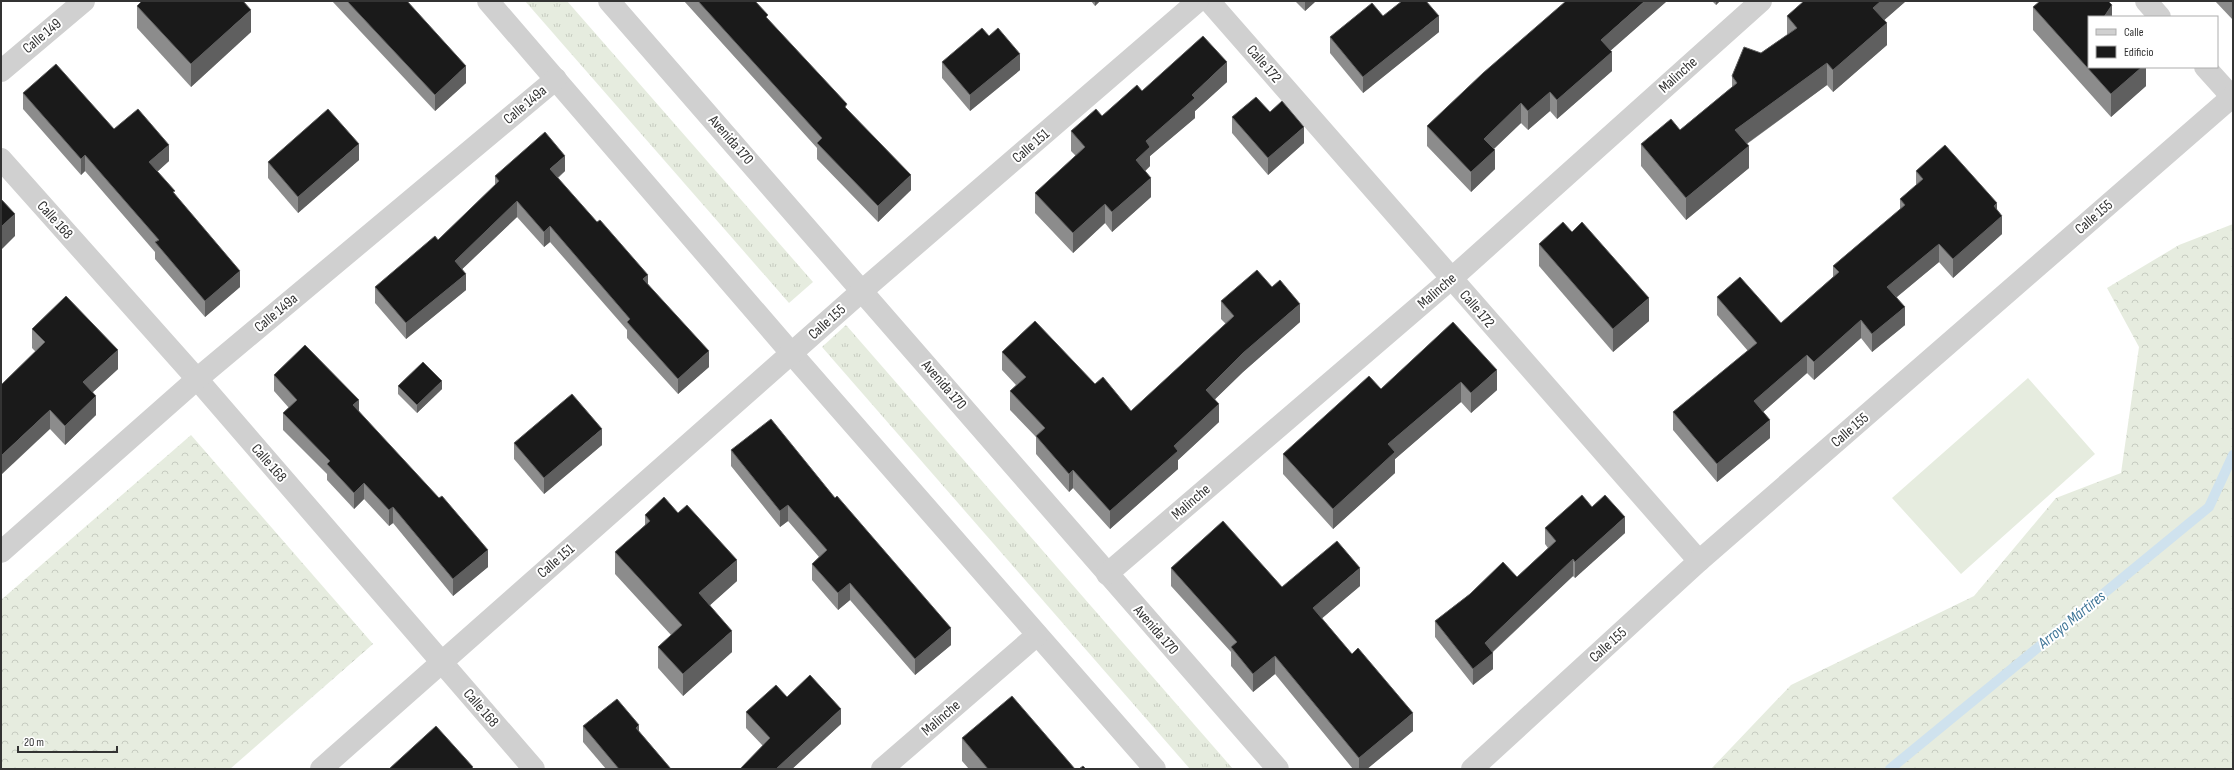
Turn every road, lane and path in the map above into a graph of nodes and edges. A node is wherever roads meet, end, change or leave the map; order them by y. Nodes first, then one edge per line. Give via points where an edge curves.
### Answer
1 (84, 1) edge
2 (488, 1) edge
3 (1198, 1) edge
4 (1209, 1) edge
5 (1761, 1) edge
6 (2146, 1) edge
7 (617, 4) edge
8 (2159, 16) edge
9 (2206, 68) edge
10 (1, 71) edge
11 (556, 79) junction
12 (2232, 97) edge
13 (1, 159) edge
14 (1451, 279) junction
15 (863, 290) junction
16 (792, 354) junction
17 (197, 379) junction
18 (1, 552) edge
19 (1699, 561) junction
20 (1107, 574) junction
21 (1037, 635) junction
22 (440, 662) junction
23 (321, 769) edge
24 (534, 769) edge
25 (882, 769) edge
26 (1155, 769) edge
27 (1278, 769) edge
28 (1472, 769) edge

1 - 10 street, Calle 149
2 - 11 street
3 - 15 street, Calle 151
4 - 14 street, Calle 172
5 - 14 street, Malinche
6 - 8 street
7 - 15 street, Avenida 170
9 - 12 street
11 - 16 street
11 - 17 street, Calle 149a
12 - 19 street, Calle 155
13 - 17 street, Calle 168
14 - 19 street, Calle 172
14 - 20 street, Malinche
15 - 16 street, Calle 155
15 - 20 street, Avenida 170
16 - 21 street
16 - 22 street, Calle 151
17 - 18 street, Calle 149a
17 - 22 street, Calle 168
19 - 28 street, Calle 155
20 - 27 street, Avenida 170
21 - 25 street, Malinche
21 - 26 street
22 - 23 street, Calle 151
22 - 24 street, Calle 168

